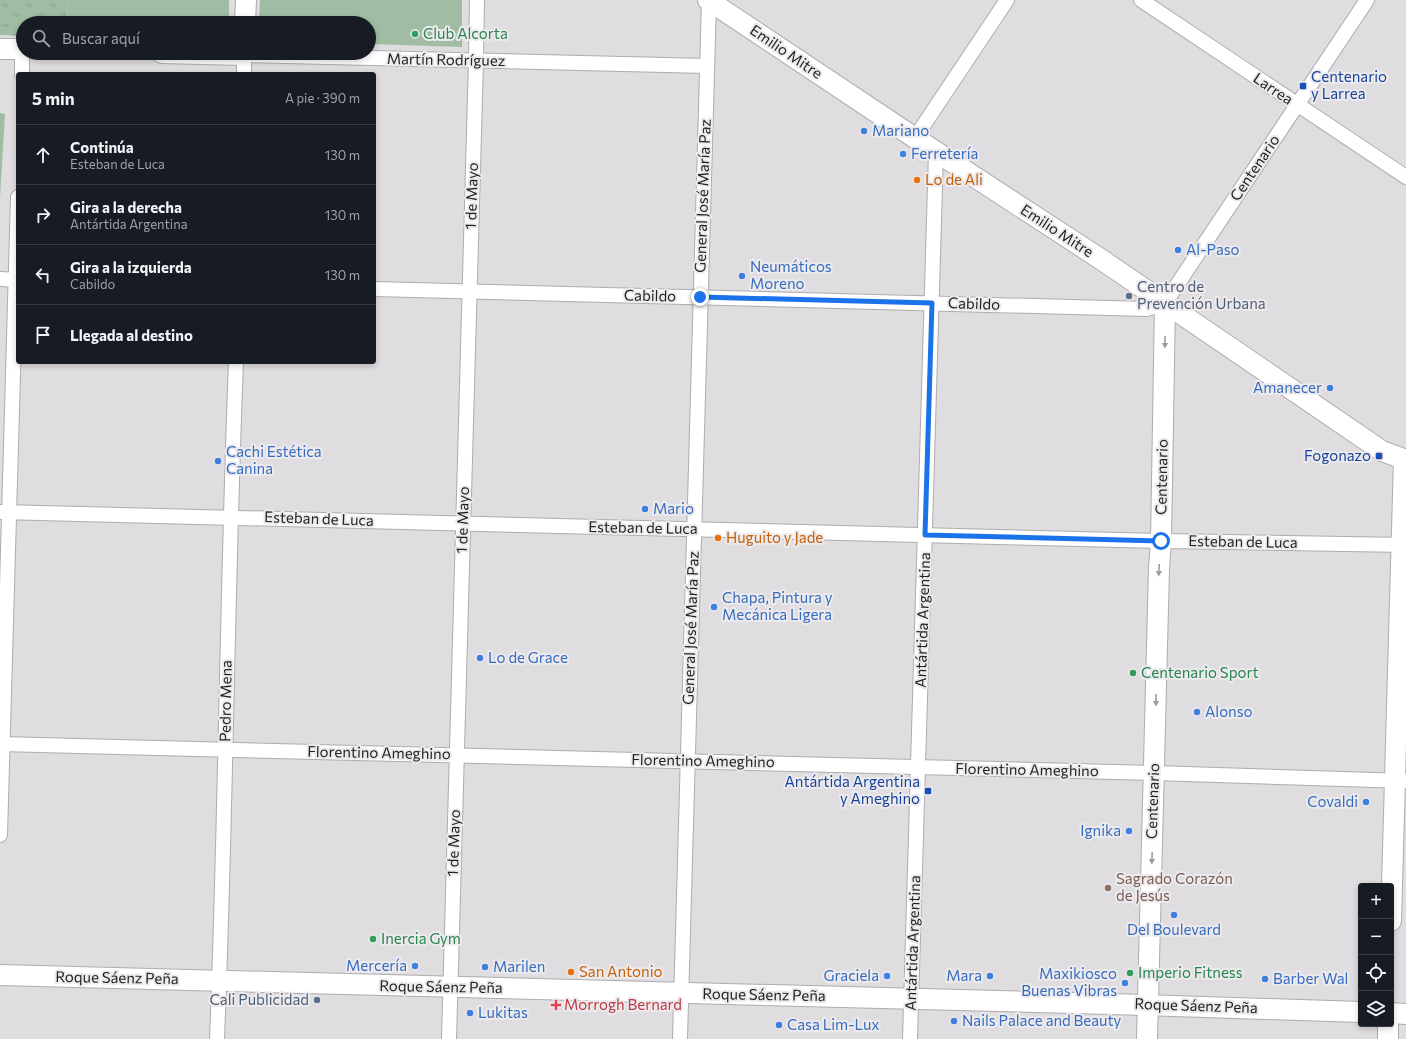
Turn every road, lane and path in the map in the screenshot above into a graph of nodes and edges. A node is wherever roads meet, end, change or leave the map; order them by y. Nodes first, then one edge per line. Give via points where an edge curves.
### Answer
1 (246, 0) edge
2 (477, 0) edge
3 (708, 0) edge
4 (1007, 0) edge
5 (1141, 0) edge
6 (1367, 0) edge
7 (245, 16) edge
8 (0, 49) edge
9 (16, 49) edge
10 (23, 60) edge
11 (234, 60) edge
12 (476, 60) junction
13 (244, 61) edge
14 (707, 66) junction
15 (22, 72) edge
16 (1298, 105) junction
17 (915, 138) junction
18 (936, 152) junction
19 (1406, 177) edge
20 (0, 279) edge
21 (16, 280) edge
22 (376, 289) edge
23 (470, 291) junction
24 (700, 297) junction
25 (16, 299) edge
26 (932, 303) junction
27 (1165, 303) junction
28 (236, 364) edge
29 (1405, 458) edge
30 (5, 512) edge
31 (230, 516) junction
32 (463, 523) junction
33 (694, 529) junction
34 (925, 535) junction
35 (1161, 541) junction
36 (1404, 545) edge
37 (1, 744) edge
38 (225, 749) junction
39 (457, 755) junction
40 (688, 761) junction
41 (918, 767) junction
42 (1154, 773) junction
43 (1400, 780) edge
44 (0, 835) edge
45 (1391, 919) edge
46 (0, 976) edge
47 (219, 981) junction
48 (450, 987) junction
49 (681, 993) junction
50 (912, 998) junction
51 (1148, 1005) junction
52 (1358, 1012) edge
53 (1394, 1013) edge
54 (1406, 1014) edge
55 (1388, 1027) edge
56 (217, 1039) edge
57 (449, 1039) edge
58 (680, 1039) edge
59 (910, 1039) edge
60 (1147, 1039) edge
61 (1388, 1039) edge

1 - 7 street
2 - 12 street, 1 de Mayo
3 - 14 street, General José María Paz
3 - 17 street, Emilio Mitre
4 - 17 street
5 - 16 street, Larrea
6 - 16 street, Centenario
8 - 9 street
10 - 15 street
11 - 13 street, Martín Rodríguez
12 - 13 street, Martín Rodríguez
12 - 14 street, Martín Rodríguez
12 - 23 street, 1 de Mayo
14 - 24 street, General José María Paz
16 - 19 street, Larrea
16 - 27 street, Centenario
17 - 18 street, Emilio Mitre
18 - 26 street, Antártida Argentina
18 - 27 street, Emilio Mitre
20 - 21 street
22 - 23 street, Cabildo
23 - 24 street, Cabildo
23 - 32 street, 1 de Mayo
24 - 26 street, Cabildo
24 - 33 street, General José María Paz
25 - 30 street
26 - 27 street, Cabildo via 1147,309
26 - 34 street, Antártida Argentina
27 - 29 street, Emilio Mitre via 1382,451
27 -> 35 street, Centenario
28 - 31 street, Pedro Mena
29 - 36 street
30 - 31 street, Esteban de Luca
30 - 37 street
31 - 32 street, Esteban de Luca
31 - 38 street, Pedro Mena
32 - 33 street, Esteban de Luca
32 - 39 street, 1 de Mayo
33 - 34 street, Esteban de Luca
33 - 40 street, General José María Paz
34 - 35 street, Esteban de Luca
34 - 41 street, Antártida Argentina
35 - 36 street, Esteban de Luca
35 -> 42 street, Centenario
36 - 43 street
37 - 38 street, Florentino Ameghino
37 - 44 street
38 - 39 street, Florentino Ameghino
38 - 47 street, Pedro Mena
39 - 40 street, Florentino Ameghino
39 - 48 street, 1 de Mayo
40 - 41 street, Florentino Ameghino
40 - 49 street, General José María Paz
41 - 42 street, Florentino Ameghino
41 - 50 street, Antártida Argentina
42 - 43 street, Florentino Ameghino
42 -> 51 street, Centenario
43 - 45 street
46 - 47 street, Roque Sáenz Peña
47 - 48 street, Roque Sáenz Peña
47 - 56 street, Pedro Mena
48 - 49 street, Roque Sáenz Peña
48 - 57 street, 1 de Mayo
49 - 50 street, Roque Sáenz Peña
49 - 58 street, General José María Paz
50 - 51 street, Roque Sáenz Peña
50 - 59 street, Antártida Argentina
51 - 52 street, Roque Sáenz Peña
51 - 60 street, Centenario
53 - 54 street
55 - 61 street

